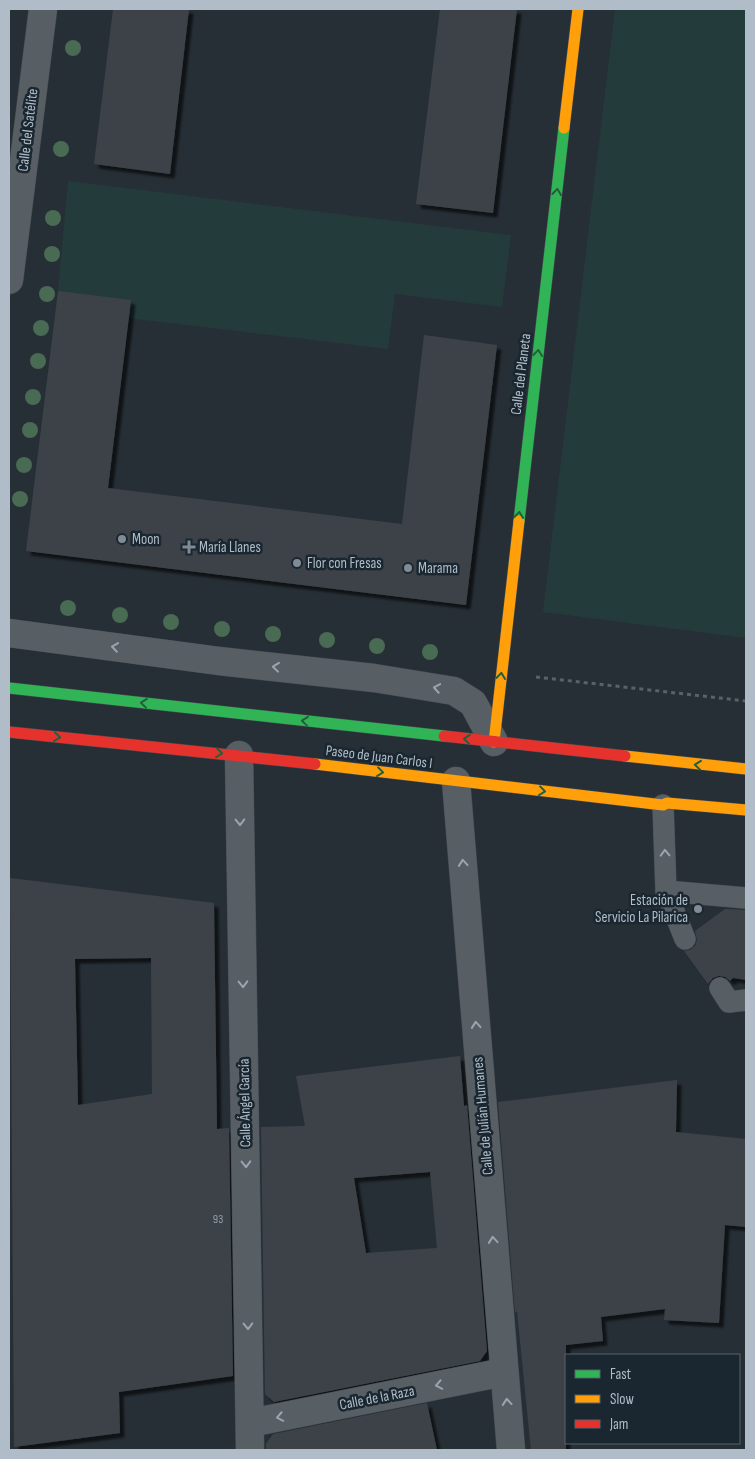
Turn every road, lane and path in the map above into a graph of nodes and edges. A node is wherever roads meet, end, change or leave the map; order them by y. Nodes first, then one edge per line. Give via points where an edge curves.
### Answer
1 (44, 9) edge
2 (578, 9) edge
3 (9, 280) edge
4 (9, 633) edge
5 (9, 688) edge
6 (9, 732) edge
7 (494, 742) junction
8 (240, 755) junction
9 (746, 770) edge
10 (456, 781) junction
11 (663, 805) junction
12 (746, 810) edge
13 (666, 891) junction
14 (746, 898) edge
15 (685, 939) dead end
16 (720, 988) dead end
17 (746, 1000) edge
18 (504, 1372) junction
19 (250, 1423) junction
20 (250, 1450) edge
21 (511, 1450) edge

1 - 3 street, Calle del Satélite
7 -> 2 main road, Calle del Planeta
7 -> 4 street via 473,704 454,691 374,678
7 -> 5 main road, Paseo de Juan Carlos I
6 -> 8 main road, Paseo de Juan Carlos I
9 -> 7 main road, Paseo de Juan Carlos I
8 -> 10 main road, Paseo de Juan Carlos I
8 -> 19 street, Calle Ángel García
10 -> 11 main road, Paseo de Juan Carlos I
18 -> 10 street, Calle de Julián Humanes
11 - 12 main road, Paseo de Juan Carlos I
13 -> 11 lane
13 - 14 lane
13 - 15 lane
16 - 17 lane via 729,1002
18 -> 19 street, Calle de la Raza
21 -> 18 street, Calle de Julián Humanes
19 - 20 street, Calle Ángel García

